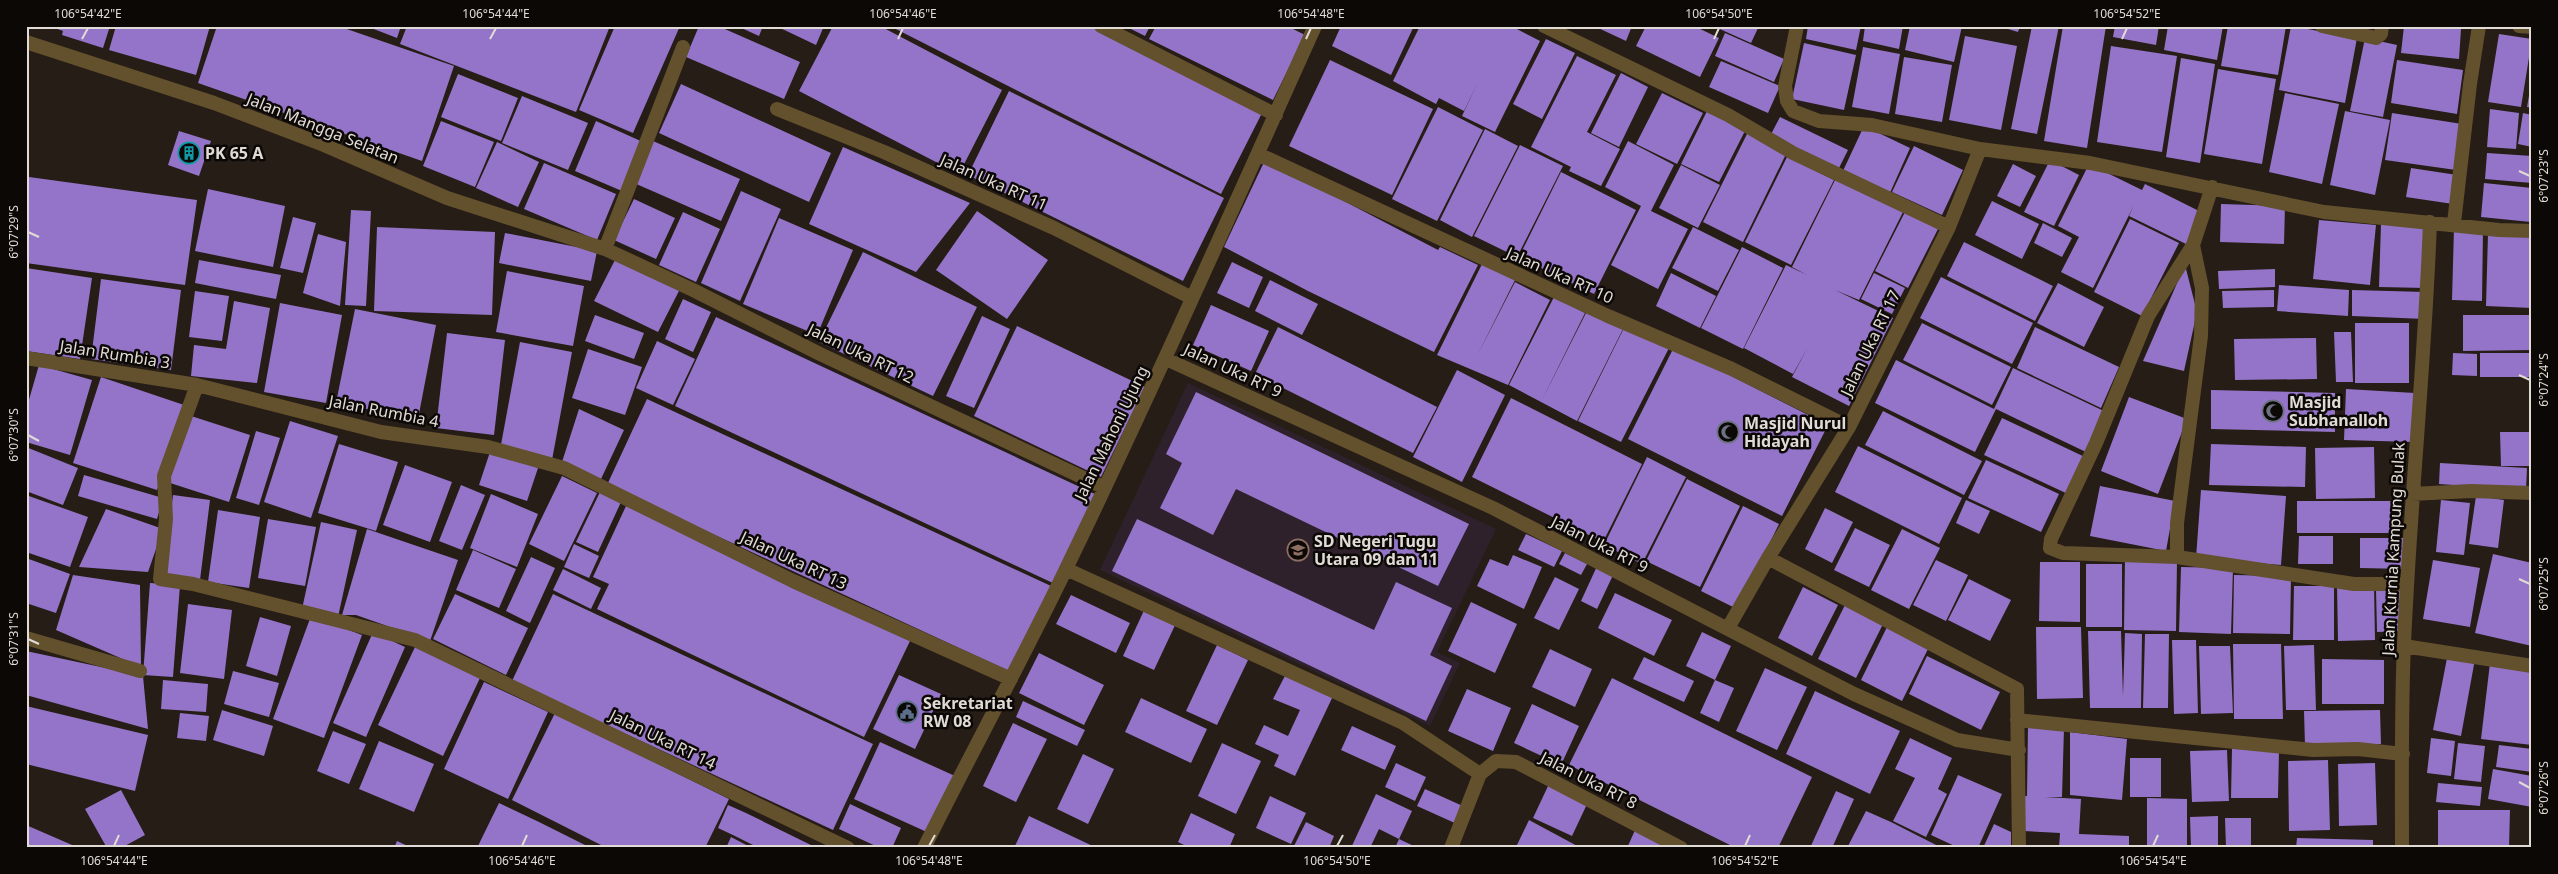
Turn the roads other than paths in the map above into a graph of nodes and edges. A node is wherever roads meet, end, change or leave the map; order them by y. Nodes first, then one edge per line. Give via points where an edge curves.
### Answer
1 (1101, 26) edge
2 (1315, 26) edge
3 (1544, 26) edge
4 (1797, 26) edge
5 (2322, 26) edge
6 (2382, 26) edge
7 (2479, 26) edge
8 (2519, 26) edge
9 (2532, 27) edge
10 (26, 42) edge
11 (683, 47) dead end
12 (777, 109) dead end
13 (1276, 114) junction
14 (1980, 149) junction
15 (1258, 154) junction
16 (2212, 187) junction
17 (2430, 222) junction
18 (2454, 223) junction
19 (1949, 227) junction
20 (2532, 231) edge
21 (2193, 245) junction
22 (605, 249) junction
23 (1192, 298) junction
24 (26, 358) edge
25 (1166, 359) junction
26 (197, 385) junction
27 (1849, 426) junction
28 (564, 468) joint
29 (1104, 487) junction
30 (2532, 493) edge
31 (2412, 494) junction
32 (2177, 557) junction
33 (1768, 558) junction
34 (1066, 569) junction
35 (2407, 584) junction
36 (1728, 628) junction
37 (26, 638) edge
38 (2404, 646) junction
39 (2532, 666) edge
40 (140, 671) dead end
41 (1012, 679) junction
42 (2017, 720) junction
43 (2019, 750) junction
44 (2402, 754) junction
45 (1480, 774) junction
46 (848, 848) edge
47 (924, 848) edge
48 (1451, 848) edge
49 (1681, 848) edge
50 (2019, 848) edge
51 (2402, 848) edge

1 - 13 street
2 - 13 street, Jalan Mahoni Ujung
3 - 19 street via 1728,115 1793,153
4 - 14 street via 1785,86 1787,101 1793,111 1819,121 1872,126
5 - 6 street via 2376,38 2381,34
7 - 18 street
8 - 9 street
10 - 22 street, Jalan Mangga Selatan via 214,103 324,145 447,198
11 - 22 street
12 - 23 street, Jalan Uka RT 11 via 884,152 1054,228
13 - 15 street, Jalan Mahoni Ujung
14 - 16 street via 2090,163
14 - 19 street, Jalan Uka RT 17
15 - 23 street, Jalan Mahoni Ujung
15 - 27 street, Jalan Uka RT 10 via 1574,301 1732,369
16 - 17 street via 2324,212
16 - 21 street
17 - 18 street
17 - 31 street, Jalan Kurnia Kampung Bulak via 2427,309
18 - 20 street
19 - 27 street, Jalan Uka RT 17
21 - 32 street via 2202,288 2201,336 2178,514
21 - 32 street via 2148,316 2096,443 2051,539 2050,548 2063,553
22 - 29 street, Jalan Uka RT 12
23 - 25 street, Jalan Mahoni Ujung
24 - 26 street, Jalan Rumbia 3
25 - 29 street, Jalan Mahoni Ujung
25 - 36 street, Jalan Uka RT 9 via 1493,508
26 - 28 street, Jalan Rumbia 4 via 381,432 488,448
26 - 46 street, Jalan Uka RT 14 via 164,476 166,519 160,578 415,640
27 - 33 street, Jalan Uka RT 17
28 - 41 street, Jalan Uka RT 13 via 793,580
29 - 34 street, Jalan Mahoni Ujung
30 - 31 street via 2470,491
31 - 35 street, Jalan Kurnia Kampung Bulak
32 - 35 street via 2354,584
33 - 36 street, Jalan Uka RT 17
33 - 42 street via 2017,688
34 - 41 street, Jalan Mahoni Ujung
34 - 45 street via 1404,724
35 - 38 street, Jalan Kurnia Kampung Bulak
36 - 43 street, Jalan Uka RT 9 via 1854,694 1957,740
37 - 40 street
38 - 39 street
38 - 44 street, Jalan Kurnia Kampung Bulak
41 - 47 street, Jalan Mahoni Ujung
42 - 43 street
42 - 44 street via 2312,750 2358,749
43 - 50 street
44 - 51 street, Jalan Kurnia Kampung Bulak
45 - 48 street
45 - 49 street, Jalan Uka RT 8 via 1496,761 1516,762

